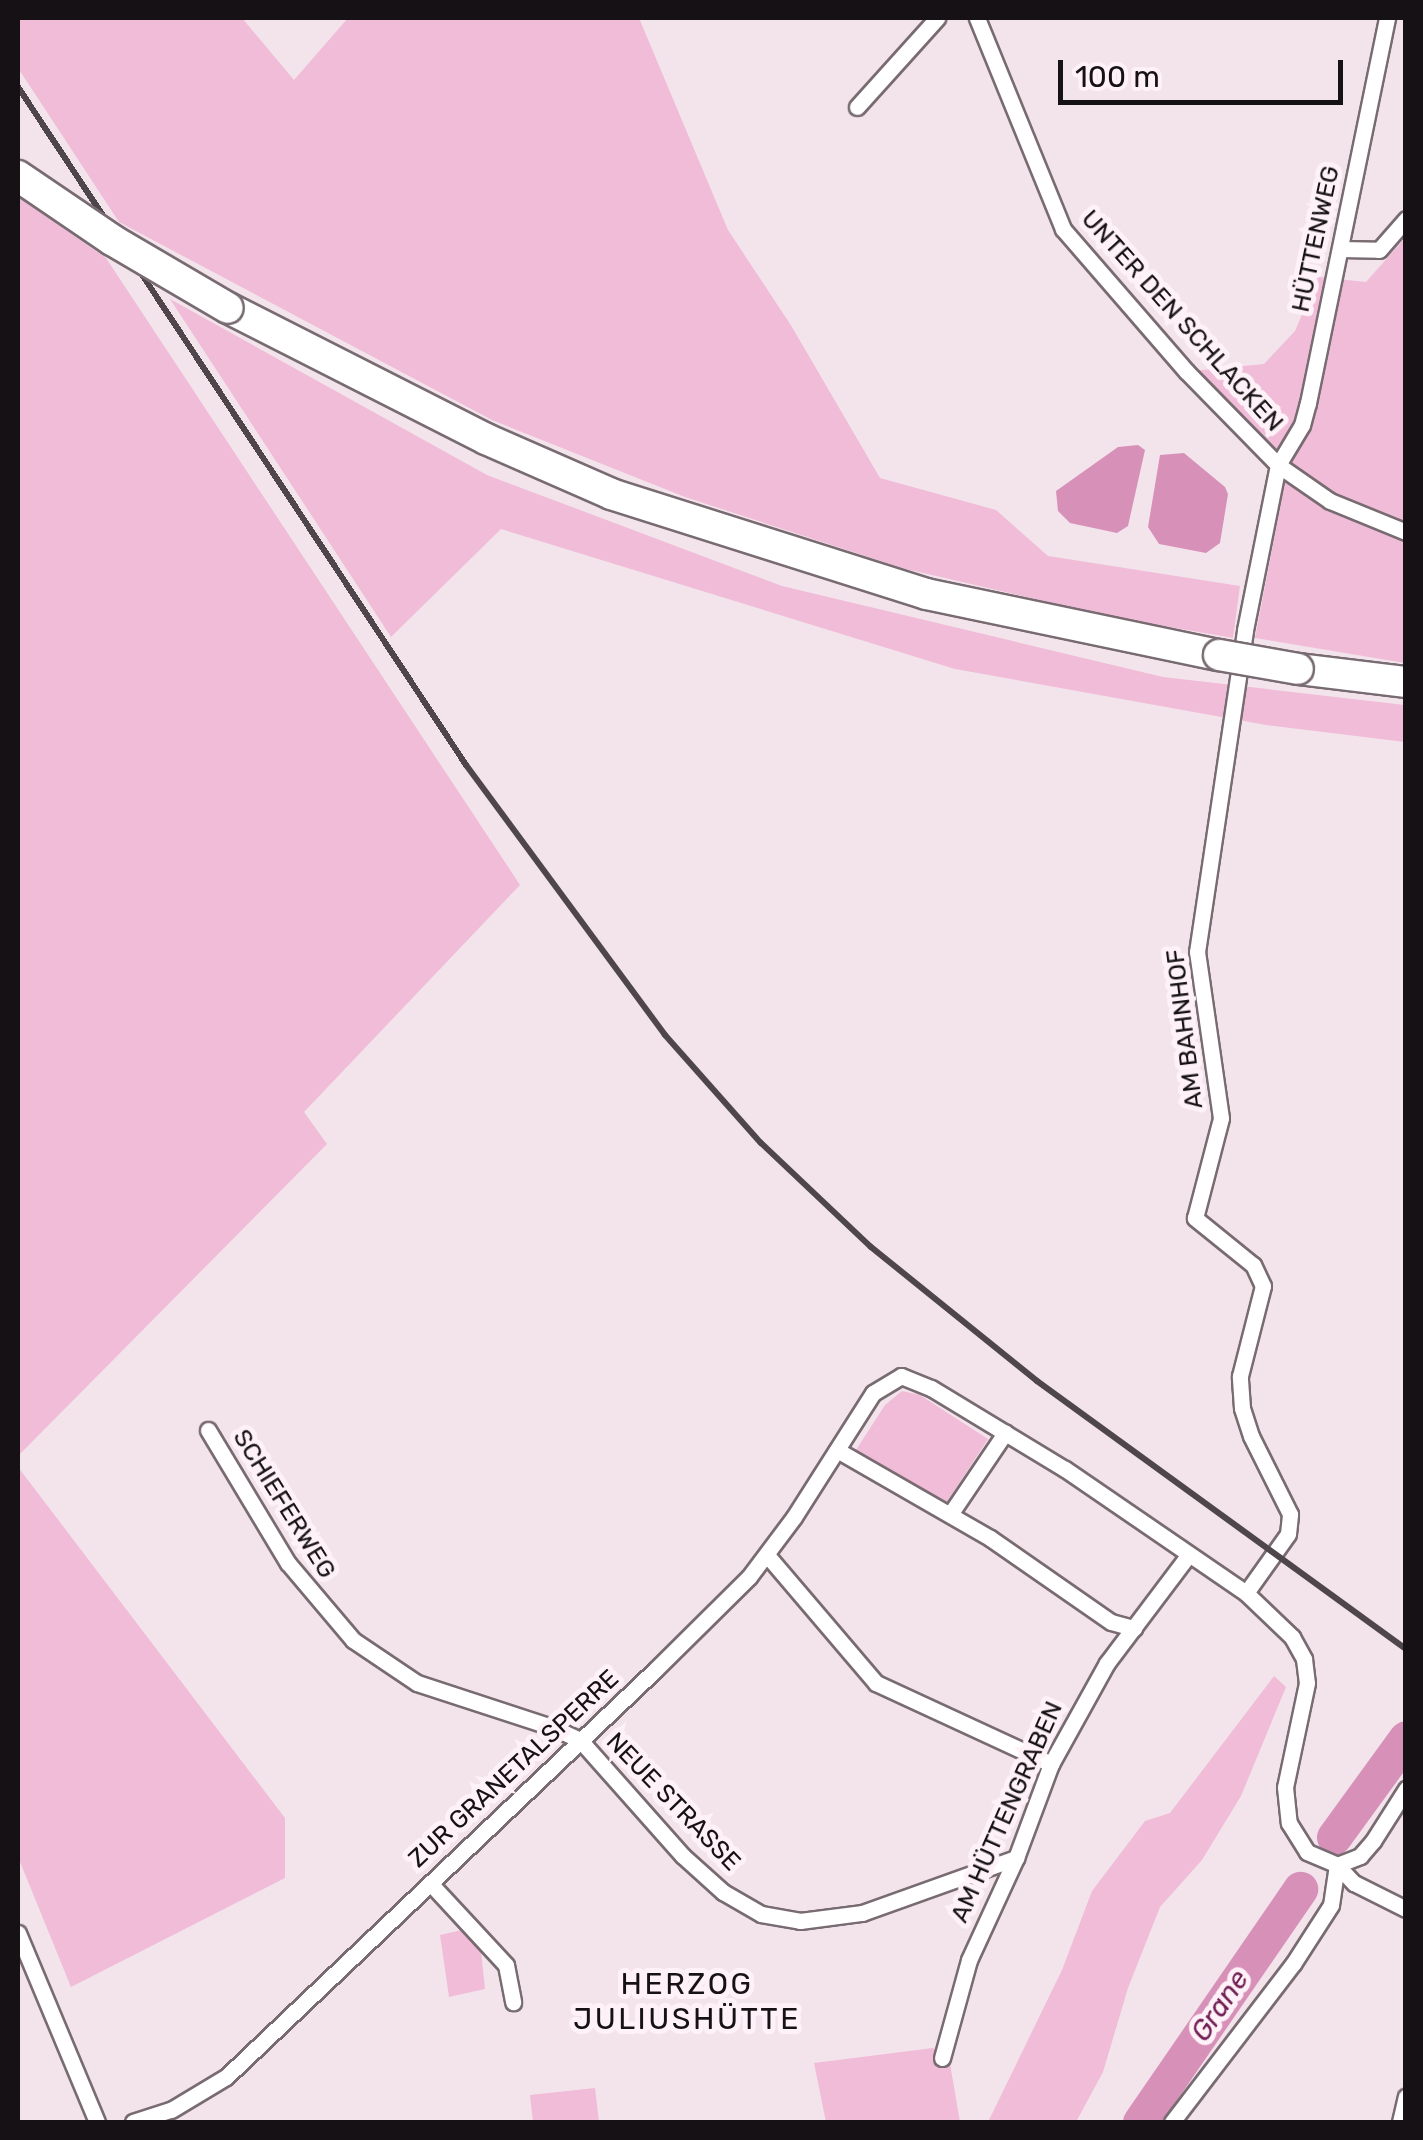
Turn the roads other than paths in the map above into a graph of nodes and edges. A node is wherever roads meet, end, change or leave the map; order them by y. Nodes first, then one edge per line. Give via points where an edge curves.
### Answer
1 (937, 18) edge
2 (977, 18) edge
3 (1387, 18) edge
4 (857, 106) dead end
5 (18, 176) edge
6 (1406, 219) edge
7 (1340, 249) junction
8 (1278, 465) junction
9 (1406, 532) edge
10 (1406, 682) edge
11 (208, 1430) dead end
12 (1005, 1433) junction
13 (837, 1450) junction
14 (950, 1513) junction
15 (1188, 1554) junction
16 (768, 1555) junction
17 (1246, 1593) junction
18 (1134, 1628) junction
19 (580, 1740) junction
20 (1051, 1764) junction
21 (1406, 1789) edge
22 (1016, 1858) junction
23 (1337, 1865) junction
24 (430, 1883) junction
25 (1406, 1909) edge
26 (18, 1933) edge
27 (513, 2002) dead end
28 (942, 2058) dead end
29 (1406, 2097) edge
30 (96, 2122) edge
31 (133, 2122) edge
32 (1172, 2122) edge
33 (1400, 2122) edge

1 - 4 street
2 - 8 street, UNTER DEN SCHLACKEN via 1063,229
3 - 7 street, HÜTTENWEG
5 - 10 highway, bridge via 228,308 486,439 611,494 926,594 1219,655
6 - 7 street via 1378,250
7 - 8 street, HÜTTENWEG via 1302,425
8 - 9 street, UNTER DEN SCHLACKEN via 1330,501
8 - 17 street, AM BAHNHOF via 1196,952 1221,1118 1194,1218 1253,1265 1263,1286 1240,1376 1242,1408 1290,1514 1288,1534
11 - 19 street, SCHIEFERWEG via 288,1563 353,1640 417,1683
12 - 13 street, ZUR GRANETALSPERRE via 902,1376 873,1393
12 - 14 street
12 - 15 street
13 - 14 street
13 - 16 street, ZUR GRANETALSPERRE
14 - 18 street via 1111,1622
15 - 17 street
15 - 18 street, AM HÜTTENGRABEN
16 - 19 street, ZUR GRANETALSPERRE
16 - 20 street via 876,1683
17 - 23 street via 1292,1637 1304,1659 1308,1683 1285,1787 1289,1824 1307,1852
18 - 20 street, AM HÜTTENGRABEN via 1088,1692
19 - 22 street, NEUE STRASSE via 684,1856 761,1914 800,1922 862,1914
19 - 24 street, ZUR GRANETALSPERRE
20 - 22 street, AM HÜTTENGRABEN
21 - 23 street via 1360,1856
22 - 28 street, AM HÜTTENGRABEN via 969,1960
23 - 25 street via 1354,1883
23 - 32 street via 1331,1905 1252,2022
24 - 27 street via 506,1965
24 - 31 street, ZUR GRANETALSPERRE via 226,2077 172,2110
26 - 30 street
29 - 33 street

